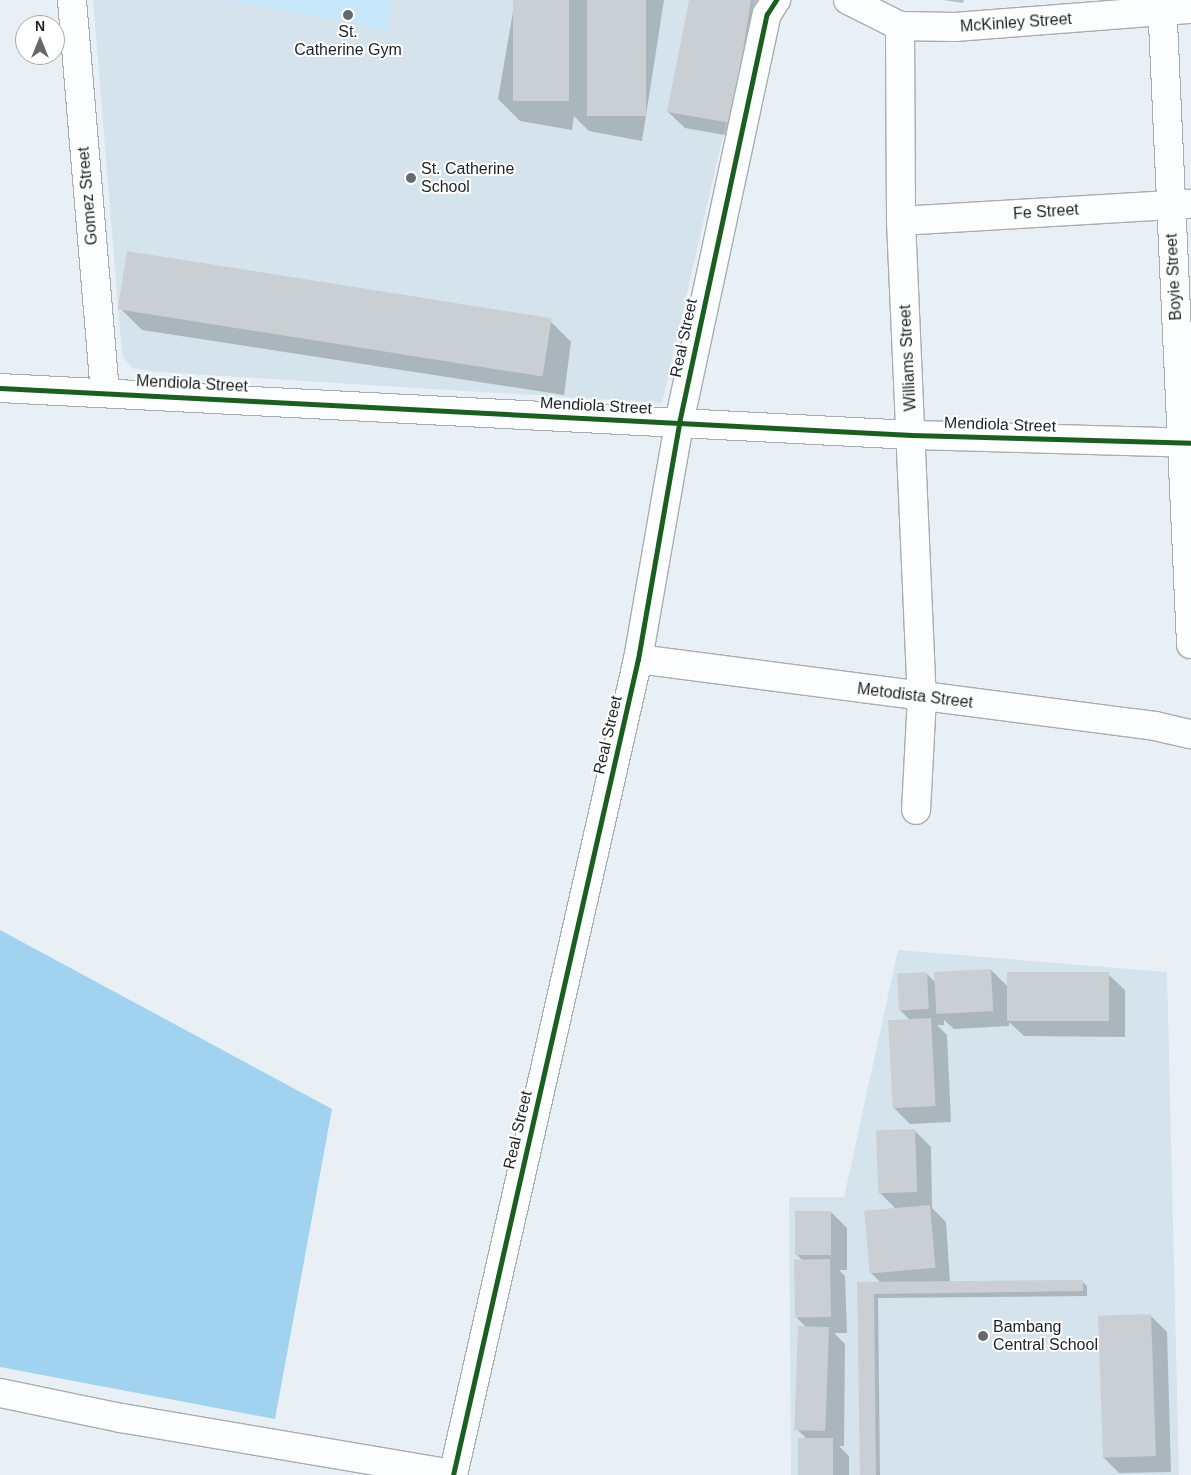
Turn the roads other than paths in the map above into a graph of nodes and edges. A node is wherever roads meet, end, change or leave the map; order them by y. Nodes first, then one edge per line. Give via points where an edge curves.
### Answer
1 (72, 0) edge
2 (776, 0) edge
3 (848, 0) edge
4 (1162, 6) edge
5 (1191, 9) edge
6 (900, 26) junction
7 (1180, 204) edge
8 (901, 221) junction
9 (0, 388) edge
10 (105, 392) junction
11 (679, 423) junction
12 (912, 435) junction
13 (1187, 443) edge
14 (1191, 644) edge
15 (638, 659) junction
16 (922, 697) junction
17 (1191, 734) edge
18 (916, 810) dead end
19 (0, 1393) edge
20 (453, 1474) edge

1 - 10 street, Gomez Street
2 - 11 street, Real Street via 767,14
3 - 6 street, McKinley Street
4 - 5 street, McKinley Street
4 - 6 street, McKinley Street via 955,28
4 - 7 street, Boyie Street
6 - 8 street, Williams Street
7 - 8 street, Fe Street
7 - 13 street, Boyie Street
8 - 12 street, Williams Street
9 - 10 street, Mendiola Street
10 - 11 street, Mendiola Street
11 - 12 street, Mendiola Street
11 - 15 street, Real Street
12 - 13 street, Mendiola Street
12 - 16 street, Williams Street
13 - 14 street, Boyie Street
15 - 16 street, Metodista Street
15 - 20 street, Real Street
16 - 17 street, Metodista Street via 1155,726
16 - 18 street, Williams Street
19 - 20 street via 121,1418

